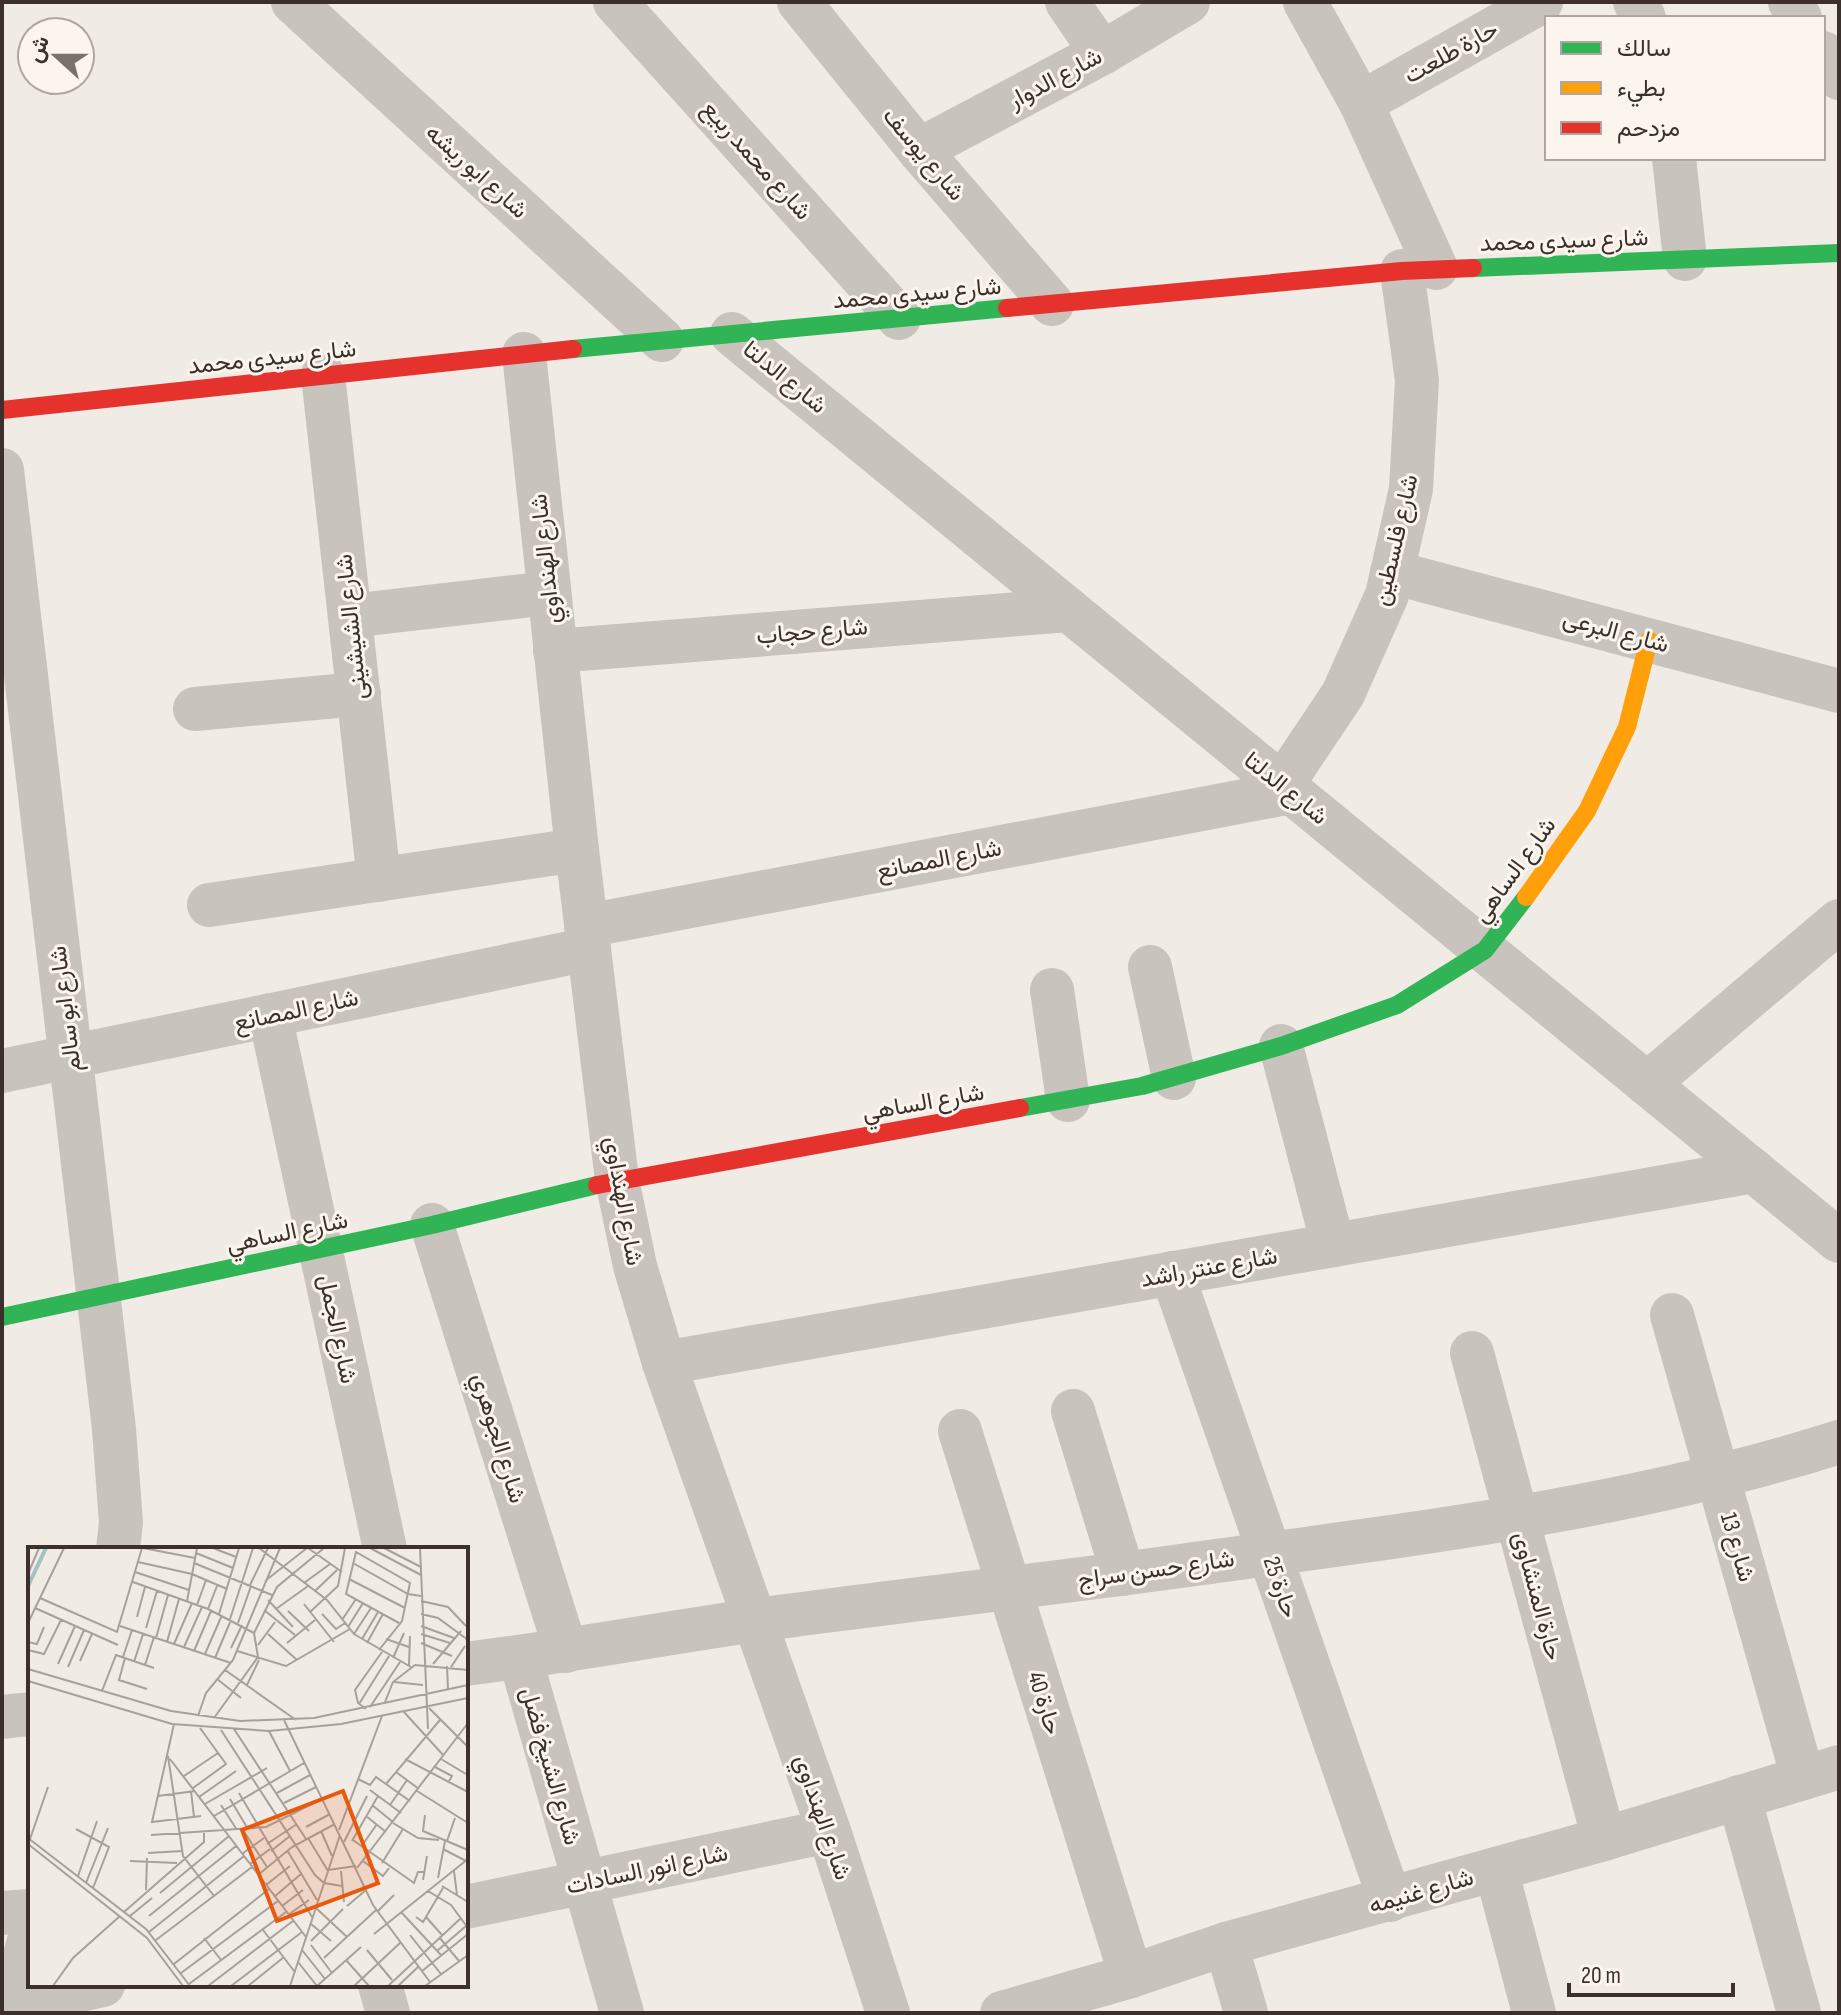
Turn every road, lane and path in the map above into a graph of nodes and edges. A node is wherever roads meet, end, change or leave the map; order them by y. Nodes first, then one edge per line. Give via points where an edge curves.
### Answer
1 (293, 2) edge
2 (615, 2) edge
3 (799, 2) edge
4 (1067, 2) edge
5 (1188, 2) edge
6 (1305, 2) edge
7 (1541, 2) edge
8 (1102, 53) junction
9 (1825, 56) edge
10 (1839, 78) edge
11 (1361, 103) junction
12 (919, 150) junction
13 (1674, 160) edge
14 (1839, 253) edge
15 (1685, 259) junction
16 (1419, 270) junction
17 (1052, 304) junction
18 (899, 318) junction
19 (732, 334) junction
20 (662, 340) junction
21 (524, 354) junction
22 (323, 375) junction
23 (2, 410) edge
24 (2, 470) edge
25 (1392, 572) junction
26 (549, 593) junction
27 (1069, 610) junction
28 (350, 616) junction
29 (1649, 640) junction
30 (555, 651) junction
31 (1839, 691) edge
32 (359, 694) junction
33 (195, 709) dead end
34 (1286, 788) junction
35 (577, 850) junction
36 (379, 880) junction
37 (209, 905) dead end
38 (1839, 921) edge
39 (588, 938) junction
40 (1485, 950) junction
41 (1150, 967) dead end
42 (1052, 990) dead end
43 (270, 1015) junction
44 (1281, 1046) junction
45 (71, 1057) junction
46 (2, 1071) edge
47 (1174, 1078) junction
48 (1647, 1084) junction
49 (1068, 1100) junction
50 (1754, 1171) junction
51 (617, 1180) junction
52 (432, 1225) junction
53 (1839, 1241) edge
54 (1333, 1245) junction
55 (320, 1250) junction
56 (1172, 1273) junction
57 (99, 1297) junction
58 (1672, 1315) dead end
59 (2, 1317) edge
60 (1472, 1353) dead end
61 (664, 1363) junction
62 (1073, 1411) dead end
63 (960, 1431) dead end
64 (1839, 1442) edge
65 (1718, 1476) junction
66 (1517, 1517) junction
67 (118, 1547) edge
68 (385, 1547) edge
69 (1270, 1553) junction
70 (1123, 1574) junction
71 (1009, 1589) junction
72 (755, 1620) junction
73 (566, 1651) junction
74 (520, 1657) junction
75 (468, 1664) edge
76 (28, 1714) edge
77 (2, 1717) edge
78 (1821, 1773) edge
79 (1739, 1797) junction
80 (829, 1831) junction
81 (1604, 1839) junction
82 (1496, 1869) junction
83 (584, 1882) junction
84 (1390, 1900) junction
85 (468, 1907) edge
86 (28, 1911) edge
87 (2, 1913) edge
88 (28, 1944) edge
89 (1226, 1944) junction
90 (1131, 1976) junction
91 (95, 1987) edge
92 (381, 1987) edge
93 (10, 2009) edge
94 (388, 2013) edge
95 (622, 2013) edge
96 (888, 2013) edge
97 (1002, 2013) edge
98 (1246, 2013) edge
99 (1534, 2013) edge
100 (1799, 2013) edge

1 - 20 street, شارع ابو ريشه
2 - 18 street, شارع محمد ربيع
3 - 12 street, شارع يوسف
4 - 8 street
5 - 8 street, شارع الدوار
6 - 11 street, شارع فلسطين
7 - 11 street, حارة طلعت
8 - 12 street, شارع الدوار
9 - 10 street
11 - 16 street, شارع فلسطين
12 - 17 street, شارع يوسف
13 - 15 street
14 - 15 street, شارع سيدى محمد
15 - 16 street, شارع سيدى محمد
16 - 17 street, شارع سيدى محمد
16 - 25 street, شارع فلسطين via 1411,489
17 - 18 street, شارع سيدى محمد
18 - 19 street, شارع سيدى محمد
19 - 20 street, شارع سيدى محمد
19 - 27 street, شارع الدلتا
20 - 21 street, شارع سيدى محمد
21 - 22 street, شارع سيدى محمد
21 - 26 street, شارع الهنداوي
22 - 23 street, شارع سيدى محمد
22 - 28 street, شارع الشيشينى
24 - 45 street, شارع ابو سالم
25 - 29 street, شارع البرعى
25 - 34 street, شارع فلسطين via 1343,694
26 - 28 street
26 - 30 street, شارع الهنداوي
27 - 30 street, شارع حجاب
27 - 34 street, شارع الدلتا
28 - 32 street, شارع الشيشينى
29 - 31 street, شارع البرعى
29 - 40 street, شارع الساهي via 1627,727 1587,811
30 - 35 street, شارع الهنداوي
32 - 33 street
32 - 36 street, شارع الشيشينى
34 - 39 street, شارع المصانع
34 - 40 street, شارع الدلتا
35 - 36 street
35 - 39 street, شارع الهنداوي
36 - 37 street
38 - 48 street
39 - 43 street, شارع المصانع
39 - 51 street, شارع الهنداوي
40 - 44 street, شارع الساهي via 1397,1005
40 - 48 street, شارع الدلتا
41 - 47 street
42 - 49 street
43 - 45 street, شارع المصانع
43 - 55 street, شارع الجمل
44 - 47 street, شارع الساهي
44 - 54 street
45 - 46 street, شارع المصانع
45 - 57 street, شارع ابو سالم
47 - 49 street, شارع الساهي
48 - 50 street, شارع الدلتا
49 - 51 street, شارع الساهي
50 - 53 street, شارع الدلتا
50 - 54 street, شارع عنتر راشد
51 - 52 street, شارع الساهي
51 - 61 street, شارع الهنداوي
52 - 55 street, شارع الساهي
52 - 73 street, شارع الجوهري
54 - 56 street, شارع عنتر راشد
55 - 57 street, شارع الساهي
55 - 68 street, شارع الجمل
56 - 61 street, شارع عنتر راشد
56 - 69 street, حارة 25
57 - 59 street, شارع الساهي
57 - 67 street, شارع ابو سالم via 114,1429
58 - 65 street, شارع 13
60 - 66 street, حارة المنشاوى
61 - 72 street, شارع الهنداوي
62 - 70 street
63 - 71 street, حارة 40
64 - 65 street, شارع حسن سراج
65 - 66 street, شارع حسن سراج
65 - 78 street, شارع 13
66 - 69 street, شارع حسن سراج
66 - 81 street, حارة المنشاوى
69 - 70 street, شارع حسن سراج
69 - 84 street, حارة 25
70 - 71 street, شارع حسن سراج
71 - 72 street, شارع حسن سراج
71 - 90 street, حارة 40
72 - 73 street, شارع حسن سراج
72 - 80 street, شارع الهنداوي
73 - 74 street, شارع حسن سراج
74 - 75 street, شارع حسن سراج
74 - 83 street, شارع الشيخ فضل
76 - 77 street
78 - 79 street, شارع غنيمه
79 - 81 street, شارع غنيمه
79 - 100 street
80 - 83 street, شارع انور السادات
80 - 96 street, شارع الهنداوي
81 - 82 street, شارع غنيمه
82 - 84 street, شارع غنيمه
82 - 99 street
83 - 85 street, شارع انور السادات
83 - 95 street, شارع الشيخ فضل
84 - 89 street, شارع غنيمه
86 - 87 street
88 - 93 street
89 - 90 street, شارع غنيمه
89 - 98 street
90 - 97 street, شارع غنيمه
91 - 93 street
92 - 94 street

